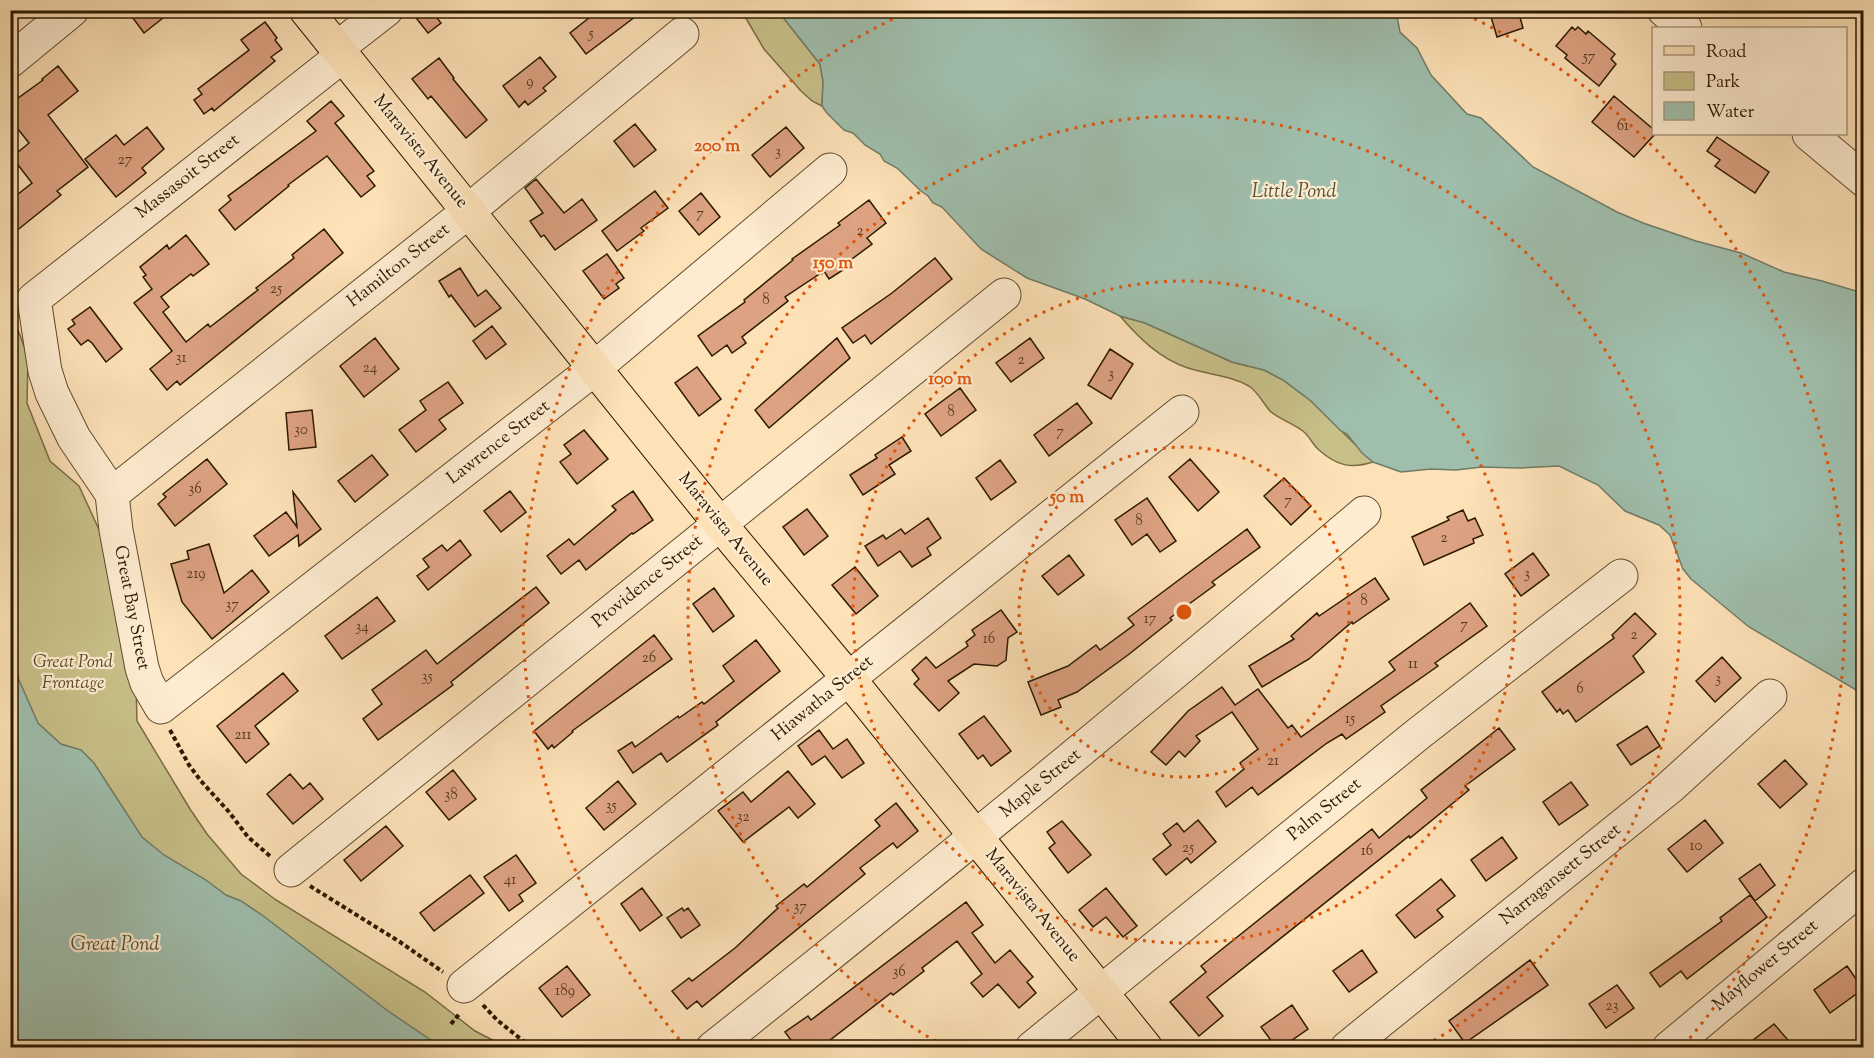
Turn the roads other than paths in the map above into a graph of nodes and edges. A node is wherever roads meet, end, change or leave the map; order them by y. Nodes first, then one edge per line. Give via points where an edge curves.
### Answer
1 (72, 10) edge
2 (306, 10) edge
3 (386, 10) edge
4 (1664, 10) edge
5 (1684, 27) edge
6 (682, 34) dead end
7 (339, 52) junction
8 (10, 61) edge
9 (1810, 135) edge
10 (830, 170) dead end
11 (1863, 180) edge
12 (467, 210) junction
13 (1004, 295) dead end
14 (34, 299) joint
15 (594, 368) junction
16 (1182, 412) dead end
17 (112, 494) junction
18 (1364, 513) dead end
19 (720, 524) junction
20 (1621, 576) dead end
21 (849, 679) junction
22 (1770, 696) dead end
23 (161, 706) joint
24 (976, 837) junction
25 (291, 870) road end
26 (1863, 885) edge
27 (1102, 992) junction
28 (464, 997) road end
29 (713, 1047) edge
30 (1032, 1047) edge
31 (1146, 1047) edge
32 (1347, 1047) edge
33 (1669, 1047) edge

1 - 8 street
2 - 7 main road, Maravista Avenue
3 - 7 street, Massasoit Street
4 - 5 street
6 - 12 street, Hamilton Street
7 - 12 main road, Maravista Avenue
7 - 14 street, Massasoit Street
9 - 11 street
10 - 15 street, Lawrence Street
12 - 15 main road, Maravista Avenue
12 - 17 street, Hamilton Street
13 - 19 street, Providence Street
14 - 17 street, Great Bay Street via 52,393 74,438
15 - 19 main road, Maravista Avenue
15 - 23 street, Lawrence Street
16 - 21 street, Hiawatha Street
17 - 23 street, Great Bay Street via 142,668
18 - 24 street, Maple Street
19 - 21 main road, Maravista Avenue
19 - 25 street, Providence Street
20 - 27 street, Palm Street via 1418,734
21 - 24 main road, Maravista Avenue
21 - 28 street, Hiawatha Street
22 - 32 street, Narragansett Street via 1669,788
24 - 27 main road, Maravista Avenue
24 - 29 street, Maple Street
26 - 33 street, Mayflower Street
27 - 30 street, Palm Street
27 - 31 main road, Maravista Avenue

